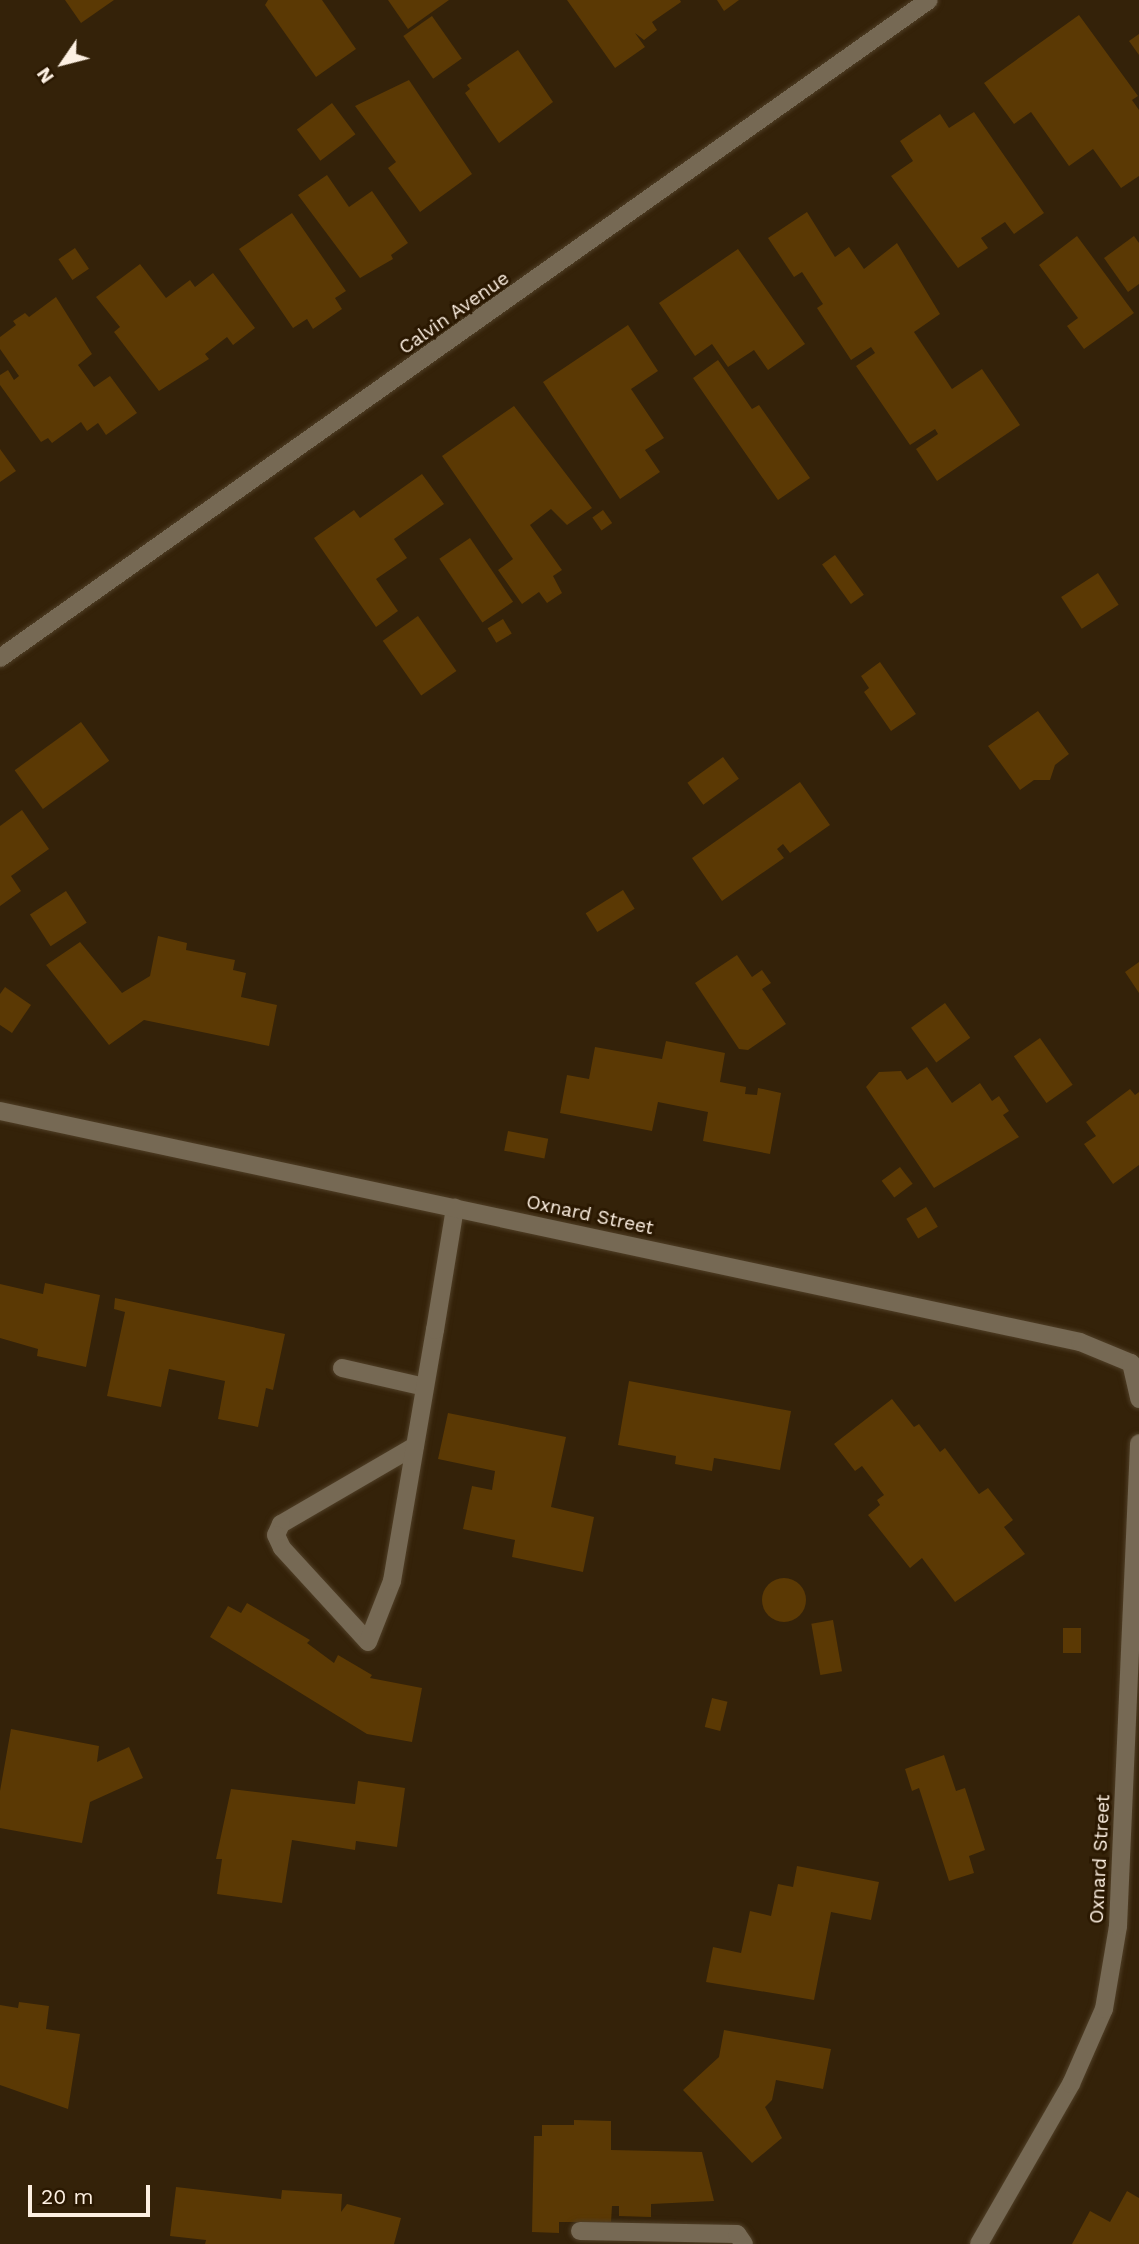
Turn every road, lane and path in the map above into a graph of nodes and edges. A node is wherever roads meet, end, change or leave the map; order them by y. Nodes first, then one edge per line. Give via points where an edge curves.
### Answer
1 (929, 0) edge
2 (0, 658) edge
3 (0, 1111) edge
4 (455, 1208) junction
5 (1135, 1360) edge
6 (342, 1368) dead end
7 (425, 1387) junction
8 (1139, 1399) edge
9 (1139, 1443) edge
10 (415, 1446) junction
11 (580, 2231) dead end
12 (744, 2244) edge
13 (979, 2244) edge

1 - 2 street, Calvin Avenue
3 - 4 street, Oxnard Street
4 - 5 street, Oxnard Street via 1080,1342
4 - 7 street
5 - 8 street, Oxnard Street
6 - 7 street
7 - 10 street
9 - 13 street, Oxnard Street via 1118,1926 1104,2009 1071,2084
10 - 10 street via 281,1524 276,1535 282,1548 368,1642 392,1581
11 - 12 street via 737,2234

